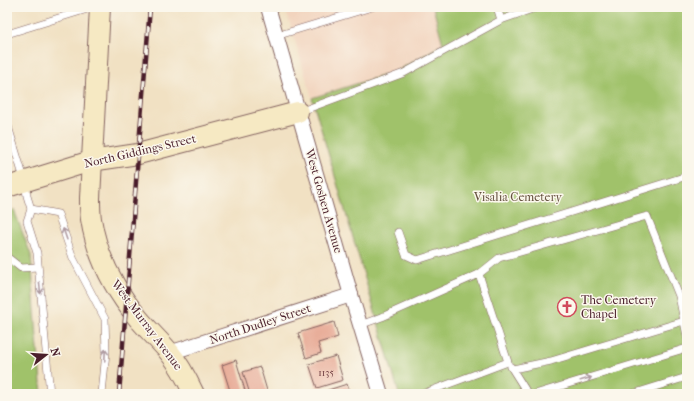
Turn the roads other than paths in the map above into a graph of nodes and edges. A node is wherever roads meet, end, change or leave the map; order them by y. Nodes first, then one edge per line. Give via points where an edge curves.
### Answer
1 (94, 7) edge
2 (100, 7) edge
3 (268, 7) edge
4 (372, 7) edge
5 (497, 7) edge
6 (538, 7) edge
7 (501, 20) junction
8 (7, 34) edge
9 (276, 36) junction
10 (298, 112) junction
11 (7, 123) edge
12 (91, 162) junction
13 (687, 176) edge
14 (16, 185) edge
15 (31, 209) junction
16 (398, 232) dead end
17 (7, 256) edge
18 (38, 268) junction
19 (479, 274) junction
20 (351, 295) junction
21 (684, 321) junction
22 (360, 325) junction
23 (687, 336) edge
24 (687, 348) edge
25 (169, 353) junction
26 (508, 362) junction
27 (513, 369) junction
28 (687, 377) edge
29 (50, 394) edge
30 (102, 394) edge
31 (194, 394) edge
32 (381, 394) edge
33 (422, 394) edge
34 (528, 394) edge
35 (535, 394) edge
36 (632, 394) edge

1 - 8 lane
2 - 12 main road
3 - 9 street, West Goshen Avenue
4 - 9 lane
5 - 7 lane
6 - 7 lane
7 - 10 lane via 404,73
9 - 10 street, West Goshen Avenue
10 - 12 main road, North Giddings Street via 138,154
10 - 20 street, West Goshen Avenue
11 - 14 lane
12 - 14 main road, North Giddings Street
12 - 25 main road, West Murray Avenue via 91,219 101,257 109,276 126,302
13 - 16 lane via 417,260 406,255
14 - 15 lane via 27,196
15 - 18 lane via 27,222 37,254
30 -> 15 lane via 106,352 105,319 73,258 58,214
17 - 18 lane via 21,268
18 -> 29 lane
19 - 21 lane via 499,258 647,216 679,296
19 - 22 lane
19 - 26 lane
20 - 22 street, West Goshen Avenue
20 - 25 street, North Dudley Street
21 - 23 lane
21 - 27 lane via 550,361
22 - 32 street, West Goshen Avenue
35 -> 24 lane
25 - 31 main road, West Murray Avenue
26 - 27 lane
26 - 33 lane
27 - 34 lane
28 - 36 lane

